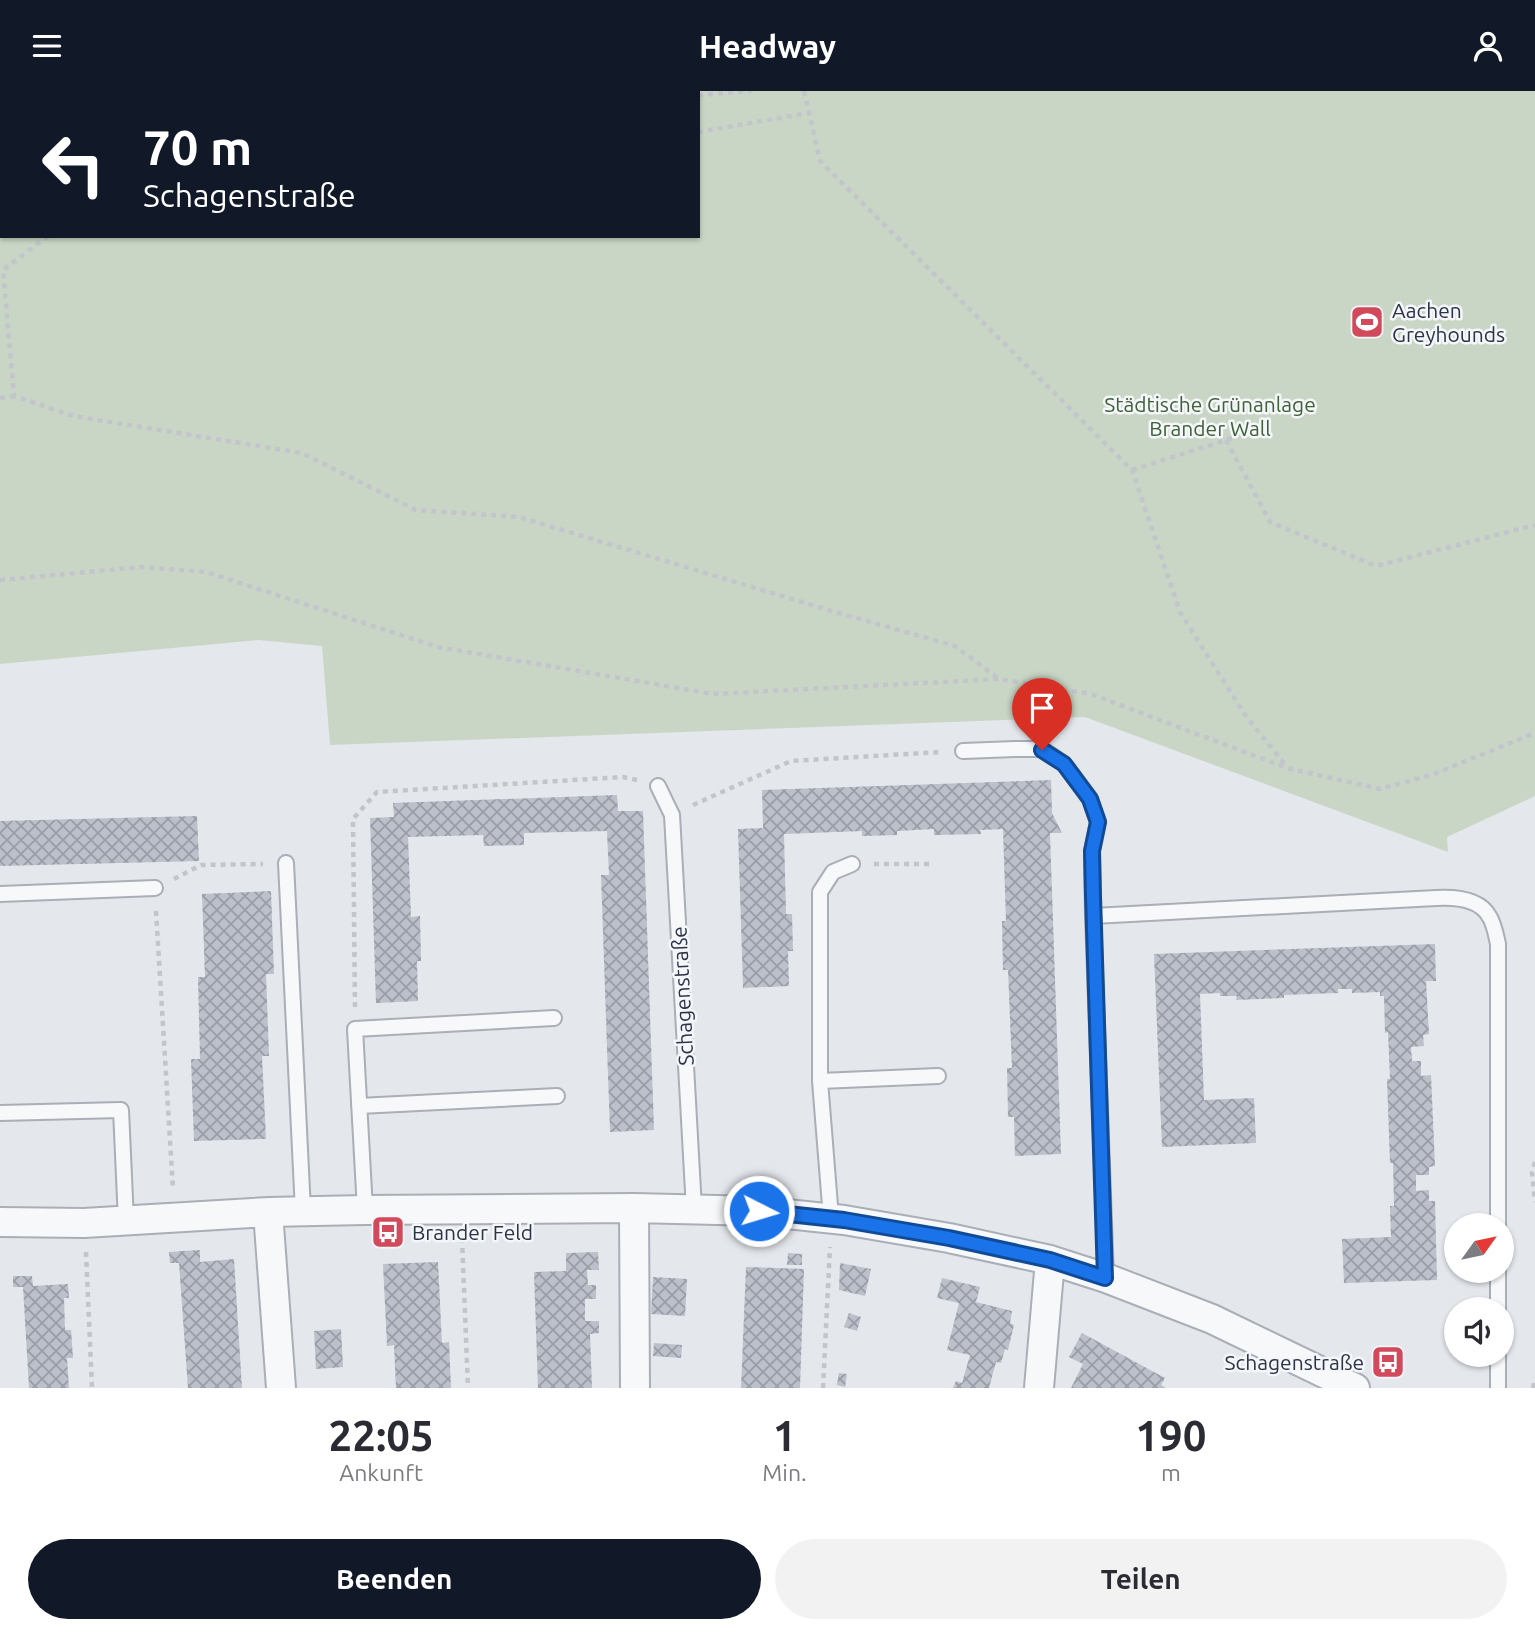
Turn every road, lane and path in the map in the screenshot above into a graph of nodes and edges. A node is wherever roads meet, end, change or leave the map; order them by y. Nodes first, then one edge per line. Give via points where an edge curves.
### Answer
1 (752, 91) edge
2 (804, 91) edge
3 (700, 96) edge
4 (809, 113) junction
5 (700, 132) edge
6 (45, 238) edge
7 (1, 270) edge
8 (14, 396) junction
9 (0, 398) edge
10 (1236, 437) dead end
11 (1226, 440) junction
12 (1132, 470) junction
13 (1535, 525) edge
14 (0, 580) edge
15 (999, 679) junction
16 (1535, 733) edge
17 (963, 751) joint
18 (1287, 768) junction
19 (658, 786) joint
20 (672, 815) junction
21 (286, 863) joint
22 (852, 864) joint
23 (930, 864) dead end
24 (155, 888) junction
25 (0, 894) edge
26 (1093, 916) junction
27 (554, 1018) dead end
28 (355, 1029) junction
29 (938, 1076) dead end
30 (820, 1081) junction
31 (557, 1096) dead end
32 (359, 1106) junction
33 (0, 1114) edge
34 (1535, 1162) edge
35 (1535, 1202) edge
36 (634, 1208) junction
37 (461, 1209) junction
38 (694, 1209) junction
39 (365, 1210) junction
40 (303, 1211) junction
41 (268, 1212) junction
42 (1498, 1213) edge
43 (175, 1218) junction
44 (831, 1218) junction
45 (126, 1221) junction
46 (0, 1222) edge
47 (84, 1223) junction
48 (1050, 1260) junction
49 (1105, 1278) junction
50 (1498, 1367) edge
51 (1535, 1378) edge
52 (92, 1388) edge
53 (281, 1388) edge
54 (468, 1388) edge
55 (635, 1388) edge
56 (823, 1388) edge
57 (1039, 1388) edge
58 (1355, 1388) edge
59 (1498, 1388) edge
60 (1533, 1388) edge

1 - 3 path
2 - 4 path
4 - 5 path
4 - 12 path via 820,161
6 - 7 path
7 - 8 path
8 - 9 path
8 - 15 path via 73,416 302,453 416,510 519,517 955,646
10 - 11 path
11 - 12 path
11 - 13 path via 1270,522 1376,566
12 - 18 path via 1180,612 1245,715
14 - 15 path via 142,567 206,572 438,647 713,694
15 - 18 path via 1091,694
16 - 18 path via 1431,775 1380,789
17 - 20 path via 792,761
17 - 26 lane via 1042,750 1064,764 1090,799 1098,822 1092,851
19 - 20 lane, Schagenstraße
19 - 28 path via 624,777 377,792 354,819
20 - 38 lane, Schagenstraße
21 - 24 path via 201,865
21 - 40 lane
22 - 23 path
22 - 30 lane via 833,872 820,893
24 - 25 lane
24 - 43 path
26 - 42 lane via 1456,897 1477,904 1489,915 1499,944
26 - 49 lane
27 - 28 lane
28 - 32 lane
29 - 30 lane
30 - 44 lane
31 - 32 lane
32 - 39 lane
33 - 45 lane via 121,1110
34 - 35 path
36 - 37 street
36 - 38 street
36 - 55 street
37 - 39 street
37 - 54 path
38 - 44 street
39 - 40 street
40 - 41 street
41 - 43 street
41 - 53 street
43 - 45 street
44 - 48 street
44 - 56 path
45 - 47 street
46 - 47 street
47 - 52 path
48 - 49 street
48 - 57 street
49 - 58 street via 1212,1319
50 - 59 lane
51 - 60 path

